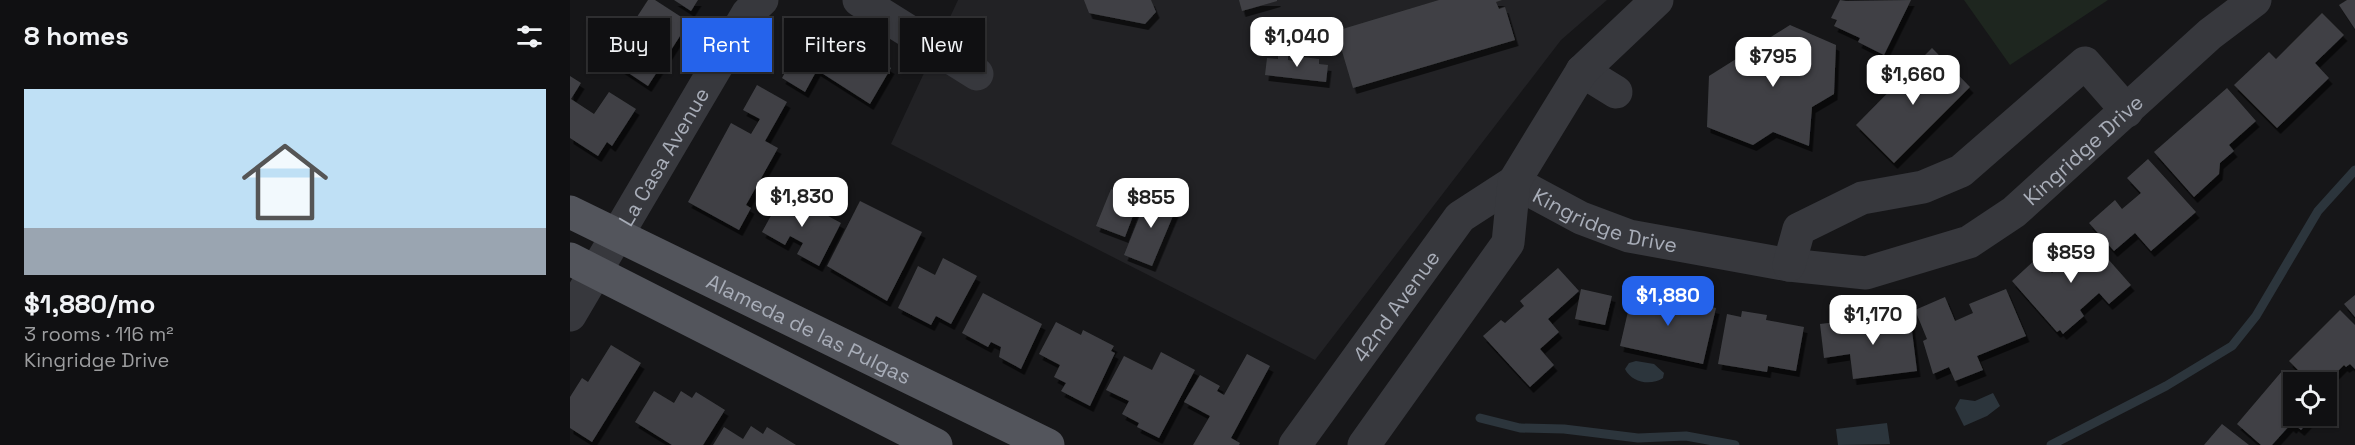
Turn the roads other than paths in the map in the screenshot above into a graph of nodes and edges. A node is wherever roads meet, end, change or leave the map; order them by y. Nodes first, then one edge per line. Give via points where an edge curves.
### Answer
1 (762, 0) edge
2 (859, 0) edge
3 (1657, 0) edge
4 (2255, 0) edge
5 (1582, 71) junction
6 (977, 74) dead end
7 (1616, 92) dead end
8 (2127, 111) junction
9 (1514, 182) junction
10 (570, 212) edge
11 (618, 235) junction
12 (583, 266) edge
13 (1789, 266) junction
14 (570, 315) edge
15 (936, 445) edge
16 (1048, 445) edge
17 (1295, 445) edge
18 (1364, 445) edge

1 - 11 street, La Casa Avenue via 748,13
2 - 6 street
3 - 5 street, 42nd Avenue
4 - 8 street, Kingridge Drive via 2210,34
5 - 7 street
5 - 9 street, 42nd Avenue
8 - 13 street, Kingridge Drive via 2014,212 1969,242 1866,273
8 - 13 street via 2085,63 1961,171 1923,187 1862,198 1799,229
9 - 13 street, Kingridge Drive via 1581,218 1629,236
9 - 17 street, 42nd Avenue via 1460,217
9 - 18 street, 42nd Avenue via 1508,243
10 - 11 main road, Alameda de las Pulgas
11 - 12 street, La Casa Avenue
11 - 16 main road, Alameda de las Pulgas
12 - 14 street, La Casa Avenue
12 - 15 main road

